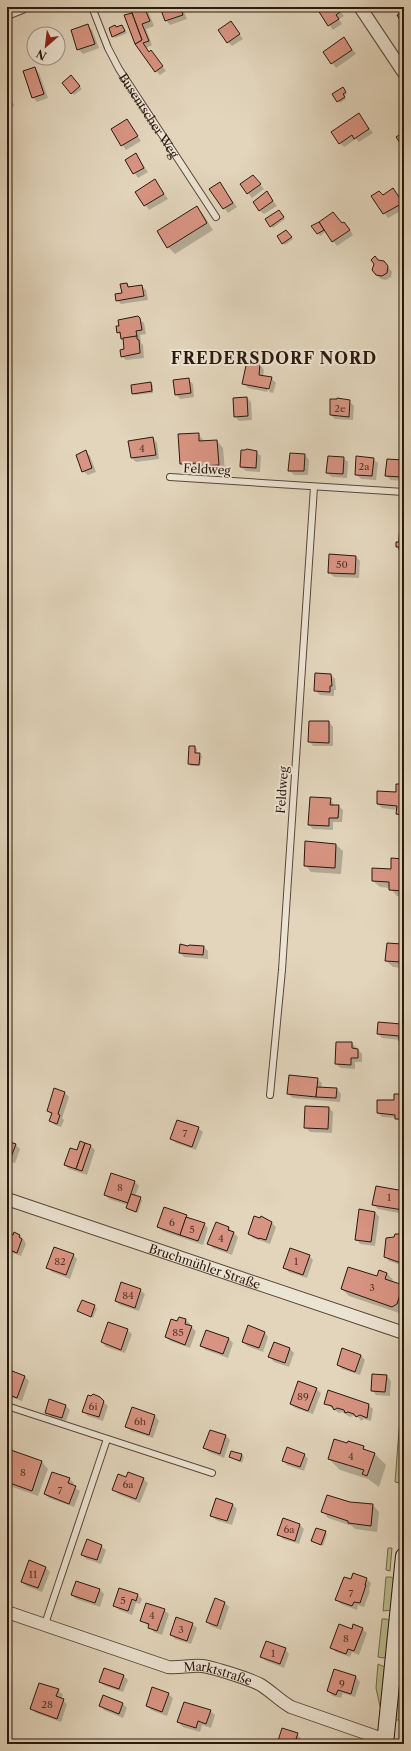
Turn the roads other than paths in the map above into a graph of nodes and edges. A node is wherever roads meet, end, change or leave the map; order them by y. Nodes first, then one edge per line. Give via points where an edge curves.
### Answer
1 (22, 7) edge
2 (92, 7) edge
3 (360, 7) edge
4 (7, 13) edge
5 (404, 73) edge
6 (216, 217) dead end
7 (170, 478) dead end
8 (314, 487) junction
9 (404, 492) edge
10 (270, 1095) dead end
11 (7, 1199) edge
12 (404, 1333) edge
13 (7, 1406) edge
14 (107, 1439) junction
15 (212, 1473) dead end
16 (404, 1556) edge
17 (7, 1612) edge
18 (45, 1624) junction
19 (385, 1741) edge

1 - 4 street
2 - 6 lane, Busentscher Weg via 119,69
3 - 5 street
7 - 8 lane, Feldweg
8 - 9 lane, Feldweg
8 - 10 lane, Feldweg via 282,970
11 - 12 street, Bruchmühler Straße
13 - 14 lane
14 - 15 lane
14 - 18 lane
16 - 19 main road
17 - 18 street, Marktstraße
18 - 19 street, Marktstraße via 168,1667 212,1668 260,1684 291,1707

